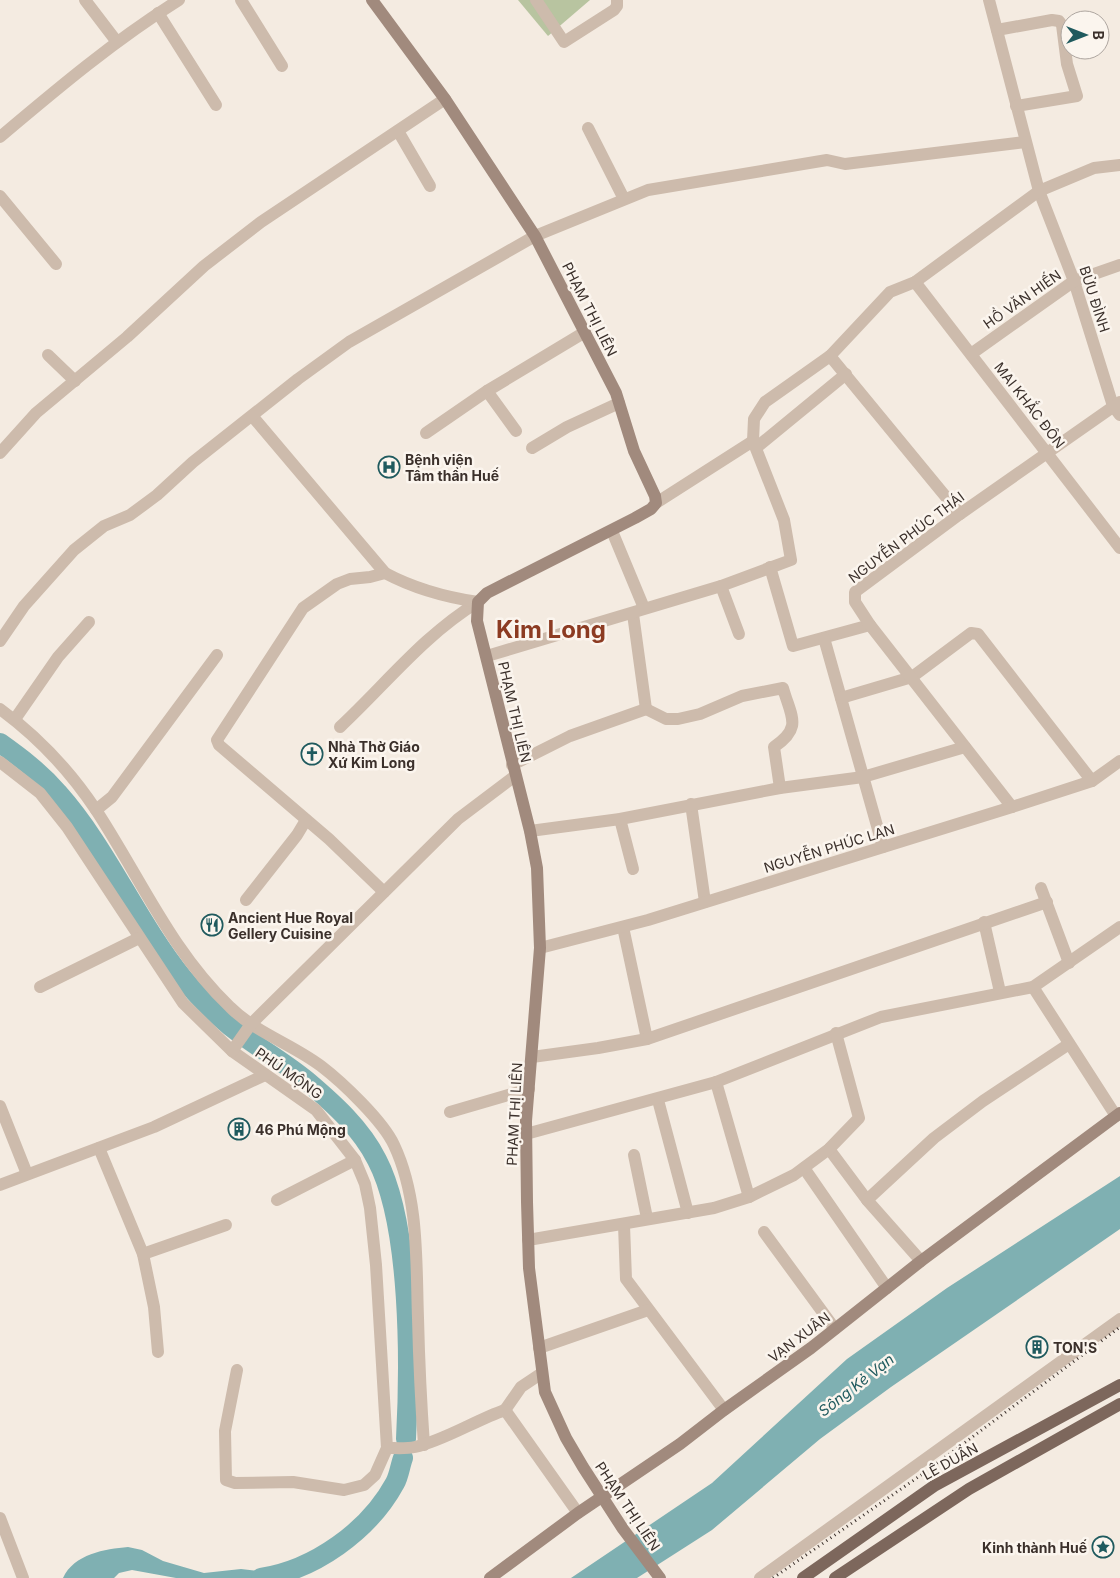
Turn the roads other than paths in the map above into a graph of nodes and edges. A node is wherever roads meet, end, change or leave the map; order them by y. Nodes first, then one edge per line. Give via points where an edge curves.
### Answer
1 (85, 0) edge
2 (179, 0) edge
3 (241, 0) edge
4 (372, 0) edge
5 (536, 0) edge
6 (629, 0) edge
7 (989, 0) edge
8 (616, 5) edge
9 (158, 13) junction
10 (997, 30) junction
11 (117, 42) junction
12 (282, 66) dead end
13 (445, 98) junction
14 (216, 105) dead end
15 (1016, 106) junction
16 (588, 128) dead end
17 (398, 131) junction
18 (0, 137) edge
19 (1025, 142) junction
20 (1120, 165) edge
21 (430, 186) dead end
22 (1040, 191) junction
23 (0, 196) edge
24 (624, 199) junction
25 (535, 236) junction
26 (56, 264) dead end
27 (1120, 265) edge
28 (1074, 280) junction
29 (915, 282) junction
30 (585, 332) junction
31 (972, 354) junction
32 (48, 356) dead end
33 (830, 356) junction
34 (846, 374) junction
35 (75, 380) junction
36 (487, 391) junction
37 (618, 403) junction
38 (1118, 408) edge
39 (252, 417) junction
40 (516, 431) dead end
41 (426, 433) dead end
42 (755, 444) junction
43 (532, 448) dead end
44 (1048, 452) junction
45 (0, 453) edge
46 (656, 503) junction
47 (960, 514) junction
48 (612, 531) junction
49 (1120, 548) edge
50 (770, 567) junction
51 (385, 573) junction
52 (721, 586) junction
53 (478, 602) junction
54 (639, 611) junction
55 (89, 622) dead end
56 (870, 625) junction
57 (739, 634) dead end
58 (824, 638) junction
59 (0, 641) edge
60 (217, 655) dead end
61 (487, 656) junction
62 (912, 677) junction
63 (841, 698) junction
64 (0, 709) edge
65 (646, 709) junction
66 (14, 719) junction
67 (340, 727) dead end
68 (965, 747) junction
69 (1120, 761) edge
70 (0, 762) edge
71 (513, 770) junction
72 (863, 777) junction
73 (1092, 781) junction
74 (780, 788) junction
75 (691, 804) junction
76 (1012, 807) junction
77 (96, 810) junction
78 (620, 818) junction
79 (306, 820) junction
80 (530, 831) junction
81 (883, 847) junction
82 (632, 868) dead end
83 (1041, 888) dead end
84 (384, 892) junction
85 (246, 900) dead end
86 (705, 902) junction
87 (1047, 902) junction
88 (984, 922) junction
89 (623, 927) junction
90 (1120, 927) edge
91 (139, 938) junction
92 (540, 948) junction
93 (1069, 963) junction
94 (40, 987) dead end
95 (1033, 987) junction
96 (1000, 992) junction
97 (249, 1027) junction
98 (836, 1033) junction
99 (647, 1039) junction
100 (1069, 1044) junction
101 (235, 1047) junction
102 (532, 1057) junction
103 (265, 1075) junction
104 (716, 1082) junction
105 (529, 1089) junction
106 (658, 1100) junction
107 (0, 1106) edge
108 (450, 1112) dead end
109 (1118, 1114) edge
110 (526, 1134) junction
111 (99, 1148) junction
112 (829, 1149) junction
113 (634, 1155) dead end
114 (355, 1160) junction
115 (804, 1168) junction
116 (27, 1174) junction
117 (0, 1185) edge
118 (749, 1197) junction
119 (276, 1200) dead end
120 (867, 1200) junction
121 (688, 1213) junction
122 (647, 1218) junction
123 (226, 1225) dead end
124 (624, 1225) junction
125 (764, 1232) dead end
126 (528, 1240) junction
127 (143, 1254) junction
128 (921, 1260) junction
129 (887, 1288) junction
130 (648, 1310) junction
131 (1120, 1319) edge
132 (835, 1329) junction
133 (539, 1348) junction
134 (158, 1352) dead end
135 (237, 1370) dead end
136 (542, 1373) junction
137 (1120, 1385) edge
138 (1120, 1404) edge
139 (505, 1410) junction
140 (724, 1410) junction
141 (424, 1445) junction
142 (387, 1448) junction
143 (959, 1471) junction
144 (969, 1489) junction
145 (602, 1498) junction
146 (578, 1513) junction
147 (0, 1518) edge
148 (23, 1578) edge
149 (490, 1578) edge
150 (660, 1578) edge
151 (760, 1578) edge
152 (803, 1578) edge
153 (835, 1578) edge

1 - 11 street
2 - 9 street
3 - 12 street
4 - 13 street, PHẠM THỊ LIÊN
5 - 8 street via 564,42
6 - 8 street
7 - 10 street, BỬU ĐÌNH
9 - 11 street
9 - 14 street
10 - 15 street, BỬU ĐÌNH
10 - 15 street via 1052,20 1062,25 1067,64 1077,96
11 - 18 street
13 - 17 street
13 - 25 street, PHẠM THỊ LIÊN
15 - 19 street, BỬU ĐÌNH
16 - 24 street
17 - 21 street
17 - 35 street via 261,222 204,266
19 - 22 street, BỬU ĐÌNH
19 - 24 street via 845,164 826,160 793,164 648,190
20 - 22 street via 1094,168
22 - 28 street, BỬU ĐÌNH
22 - 29 street
23 - 26 street
24 - 25 street
25 - 30 street, PHẠM THỊ LIÊN
25 - 39 street via 349,342
27 - 28 street, HỒ VĂN HIẾN
28 - 31 street, HỒ VĂN HIẾN
28 - 38 street, BỬU ĐÌNH
29 - 31 street, MAI KHẮC ĐÔN
29 - 33 street via 890,292
30 - 36 street
30 - 37 street, PHẠM THỊ LIÊN
31 - 44 street, MAI KHẮC ĐÔN
32 - 35 street
33 - 34 street
33 - 42 street via 765,402 754,419
34 - 42 street
34 - 47 street
35 - 45 street via 36,413
36 - 40 street
36 - 41 street
37 - 43 street
37 - 46 street, PHẠM THỊ LIÊN
38 - 44 street, NGUYỄN PHÚC THÁI
39 - 51 street
39 - 59 street via 193,462 157,495 130,515 104,526 74,550 24,606
42 - 46 street
42 - 50 street via 784,520 791,560
44 - 47 street, NGUYỄN PHÚC THÁI
44 - 49 street, MAI KHẮC ĐÔN
46 - 48 street
47 - 56 street, NGUYỄN PHÚC THÁI via 855,592 855,602
48 - 53 street via 511,579
48 - 54 street
50 - 52 street
50 - 58 street via 793,646
51 - 53 street via 412,587 449,598
51 - 79 street via 337,584 303,608 217,740
52 - 54 street
52 - 57 street
53 - 61 street, PHẠM THỊ LIÊN via 477,621
53 - 67 street via 461,612 404,661
54 - 61 street
54 - 65 street
55 - 66 street via 58,657
56 - 58 street
56 - 62 street, NGUYỄN PHÚC THÁI
58 - 63 street
60 - 77 street via 117,790
61 - 71 street, PHẠM THỊ LIÊN
62 - 63 street
62 - 68 street, NGUYỄN PHÚC THÁI
62 - 73 street via 972,633 978,634
63 - 72 street
64 - 66 street
65 - 71 street via 570,736
65 - 74 street via 666,719 678,719 700,714 742,696 783,688 794,726 790,736 774,747
66 - 77 street via 54,756
68 - 72 street
68 - 76 street, NGUYỄN PHÚC THÁI
69 - 73 street, NGUYỄN PHÚC LAN
70 - 91 street, PHÚ MỘNG via 40,793 67,827
71 - 80 street, PHẠM THỊ LIÊN
71 - 84 street
72 - 74 street
72 - 81 street
73 - 76 street, NGUYỄN PHÚC LAN
74 - 75 street
75 - 78 street
75 - 86 street
76 - 81 street, NGUYỄN PHÚC LAN
77 - 97 street via 160,919 196,970
78 - 80 street
78 - 82 street
79 - 84 street
79 - 85 street
80 - 92 street, PHẠM THỊ LIÊN via 537,868
81 - 86 street, NGUYỄN PHÚC LAN
83 - 87 street
84 - 97 street
86 - 89 street, NGUYỄN PHÚC LAN
87 - 88 street
87 - 93 street
88 - 96 street
88 - 99 street
89 - 92 street, NGUYỄN PHÚC LAN
89 - 99 street
90 - 93 street
91 - 94 street
91 - 101 street, PHÚ MỘNG via 183,1003
92 - 102 street, PHẠM THỊ LIÊN
93 - 95 street
95 - 96 street
95 - 100 street
96 - 98 street via 880,1017
97 - 101 street
97 - 141 street via 320,1065 358,1100 393,1142 411,1201 416,1241
98 - 104 street
98 - 112 street via 859,1118
99 - 102 street
100 - 109 street
100 - 120 street via 934,1138
101 - 103 street, PHÚ MỘNG
102 - 105 street, PHẠM THỊ LIÊN
103 - 111 street via 154,1127
103 - 114 street, PHÚ MỘNG via 316,1110
104 - 106 street
104 - 118 street
105 - 108 street
105 - 110 street, PHẠM THỊ LIÊN
106 - 110 street
106 - 121 street
107 - 116 street
109 - 128 street, VẠN XUÂN
110 - 126 street, PHẠM THỊ LIÊN
111 - 116 street
111 - 127 street
112 - 115 street
112 - 120 street
113 - 122 street
114 - 119 street
114 - 142 street, PHÚ MỘNG via 365,1184 373,1226
115 - 118 street
115 - 129 street
116 - 117 street
118 - 121 street
120 - 128 street
121 - 122 street
122 - 124 street
123 - 127 street
124 - 126 street
124 - 130 street via 626,1279
125 - 132 street
126 - 133 street, PHẠM THỊ LIÊN
127 - 134 street via 154,1308
128 - 129 street, VẠN XUÂN
129 - 132 street, VẠN XUÂN
130 - 133 street
130 - 140 street
131 - 151 street
132 - 140 street, VẠN XUÂN
133 - 136 street, PHẠM THỊ LIÊN
135 - 142 street via 225,1431 226,1480 235,1483 293,1482 344,1490 364,1485 375,1475
136 - 139 street via 521,1387
136 - 145 street, PHẠM THỊ LIÊN via 545,1392 555,1415
137 - 143 main road, LÊ DUẨN
138 - 144 main road
139 - 141 street
139 - 146 street
140 - 145 street, VẠN XUÂN
141 - 142 street
143 - 144 main road
143 - 152 main road, LÊ DUẨN
144 - 153 main road
145 - 146 street, VẠN XUÂN
145 - 150 street, PHẠM THỊ LIÊN
146 - 149 street, VẠN XUÂN
147 - 148 street

